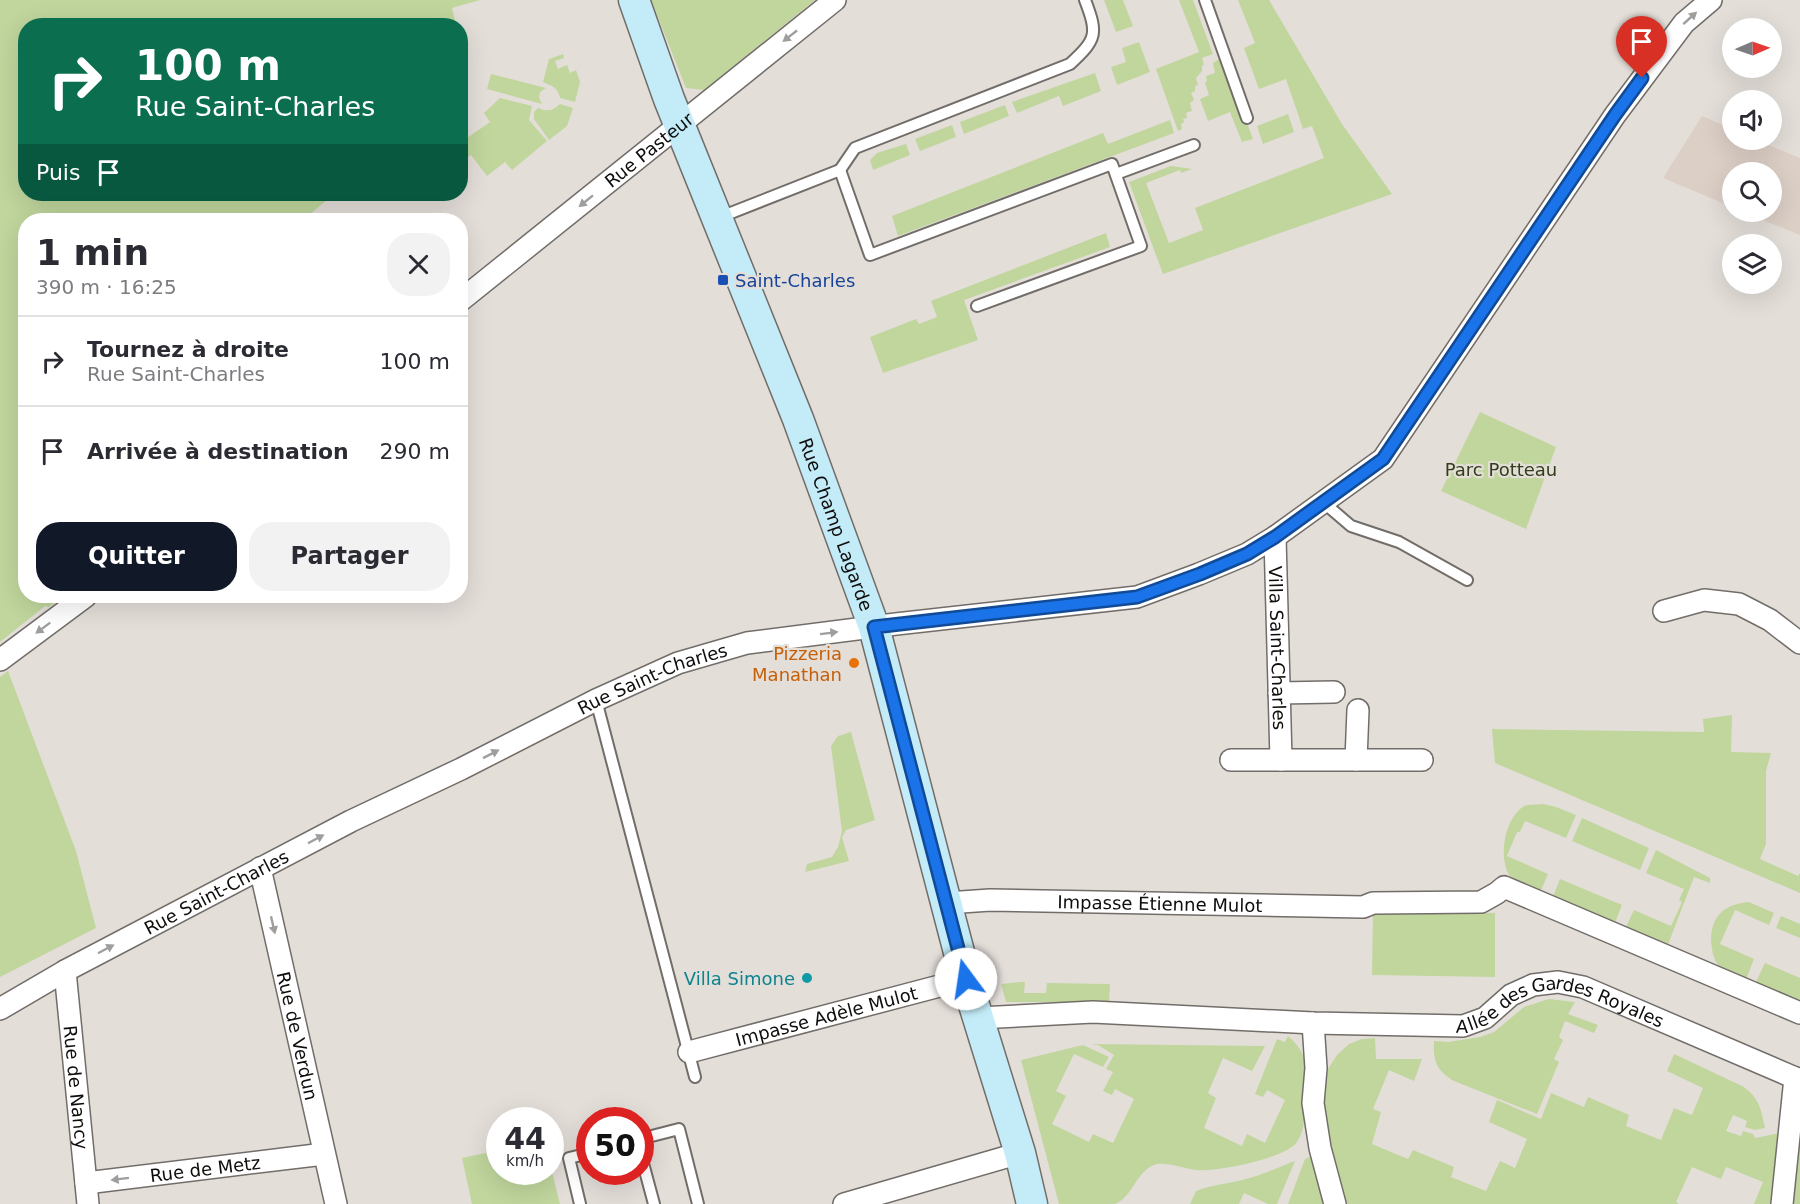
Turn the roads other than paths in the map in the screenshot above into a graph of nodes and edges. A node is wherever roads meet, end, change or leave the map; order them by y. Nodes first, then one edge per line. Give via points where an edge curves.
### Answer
1 (633, 0) edge
2 (836, 0) edge
3 (1085, 0) edge
4 (1205, 0) edge
5 (1711, 0) edge
6 (1247, 118) dead end
7 (680, 124) junction
8 (1194, 145) dead end
9 (840, 170) junction
10 (1116, 174) junction
11 (718, 218) junction
12 (468, 295) edge
13 (977, 306) dead end
14 (1323, 502) junction
15 (1275, 537) junction
16 (1467, 580) dead end
17 (77, 603) edge
18 (1664, 611) dead end
19 (874, 627) junction
20 (1800, 643) edge
21 (0, 660) edge
22 (1334, 692) dead end
23 (1280, 693) junction
24 (596, 700) junction
25 (1358, 711) dead end
26 (1232, 760) dead end
27 (1281, 760) junction
28 (1356, 760) junction
29 (1422, 760) dead end
30 (260, 868) junction
31 (947, 903) junction
32 (65, 971) junction
33 (966, 979) junction
34 (0, 1009) edge
35 (1800, 1013) edge
36 (979, 1018) junction
37 (1313, 1023) junction
38 (689, 1052) junction
39 (695, 1077) dead end
40 (1798, 1079) edge
41 (654, 1136) edge
42 (1020, 1153) junction
43 (324, 1155) junction
44 (576, 1156) edge
45 (86, 1183) junction
46 (649, 1185) edge
47 (88, 1204) edge
48 (336, 1204) edge
49 (580, 1204) edge
50 (654, 1204) edge
51 (698, 1204) edge
52 (844, 1204) edge
53 (1032, 1204) edge
54 (1335, 1204) edge
55 (1782, 1204) edge

1 - 7 main road, Rue Champ Lagarde
2 -> 7 street, Rue Pasteur
3 - 9 lane via 1094,23 1091,42 1070,64 855,148
4 - 6 lane
14 -> 5 street, Rue Saint-Charles via 1383,459 1615,115 1684,23
7 - 11 main road, Rue Champ Lagarde
7 -> 12 street, Rue Pasteur
8 - 10 lane
9 - 10 lane via 870,255 1112,164
9 - 11 lane
10 - 13 lane via 1141,246
11 - 19 main road, Rue Champ Lagarde
14 - 15 street, Rue Saint-Charles
14 - 16 lane via 1351,526 1399,542
15 - 19 street, Rue Saint-Charles via 1238,558 1137,597
15 - 23 street, Villa Saint-Charles
17 -> 21 street
18 - 20 street via 1704,600 1739,604 1770,620
24 -> 19 street, Rue Saint-Charles via 678,663 747,643
19 - 31 main road, Rue Champ Lagarde
22 - 23 street
23 - 27 street, Villa Saint-Charles
30 -> 24 street, Rue Saint-Charles
24 - 38 lane
25 - 28 street
26 - 27 street
27 - 28 street
28 - 29 street
32 -> 30 street, Rue Saint-Charles
30 -> 43 street, Rue de Verdun
31 - 33 main road, Rue Champ Lagarde
31 - 35 street, Impasse Étienne Mulot via 990,900 1363,907 1373,903 1481,902 1504,887
32 - 34 street, Rue Saint-Charles
32 - 45 street, Rue de Nancy
33 - 36 main road, Rue Champ Lagarde
33 - 38 street, Impasse Adèle Mulot
36 - 37 street, Allée des Gardes Royales via 1093,1012
36 - 42 main road, Rue Champ Lagarde
37 - 40 street, Allée des Gardes Royales via 1463,1026 1485,1018 1511,995 1533,985 1558,982 1583,987
37 - 54 street via 1313,1103
38 - 39 lane
40 - 55 street, Allée des Gardes Royales
41 - 51 lane via 680,1129
42 - 52 street
42 - 53 main road, Rue Champ Lagarde
43 -> 45 street, Rue de Metz
43 - 48 street, Rue de Verdun
44 - 49 lane via 569,1158
45 - 47 street, Rue de Nancy
46 - 50 lane

